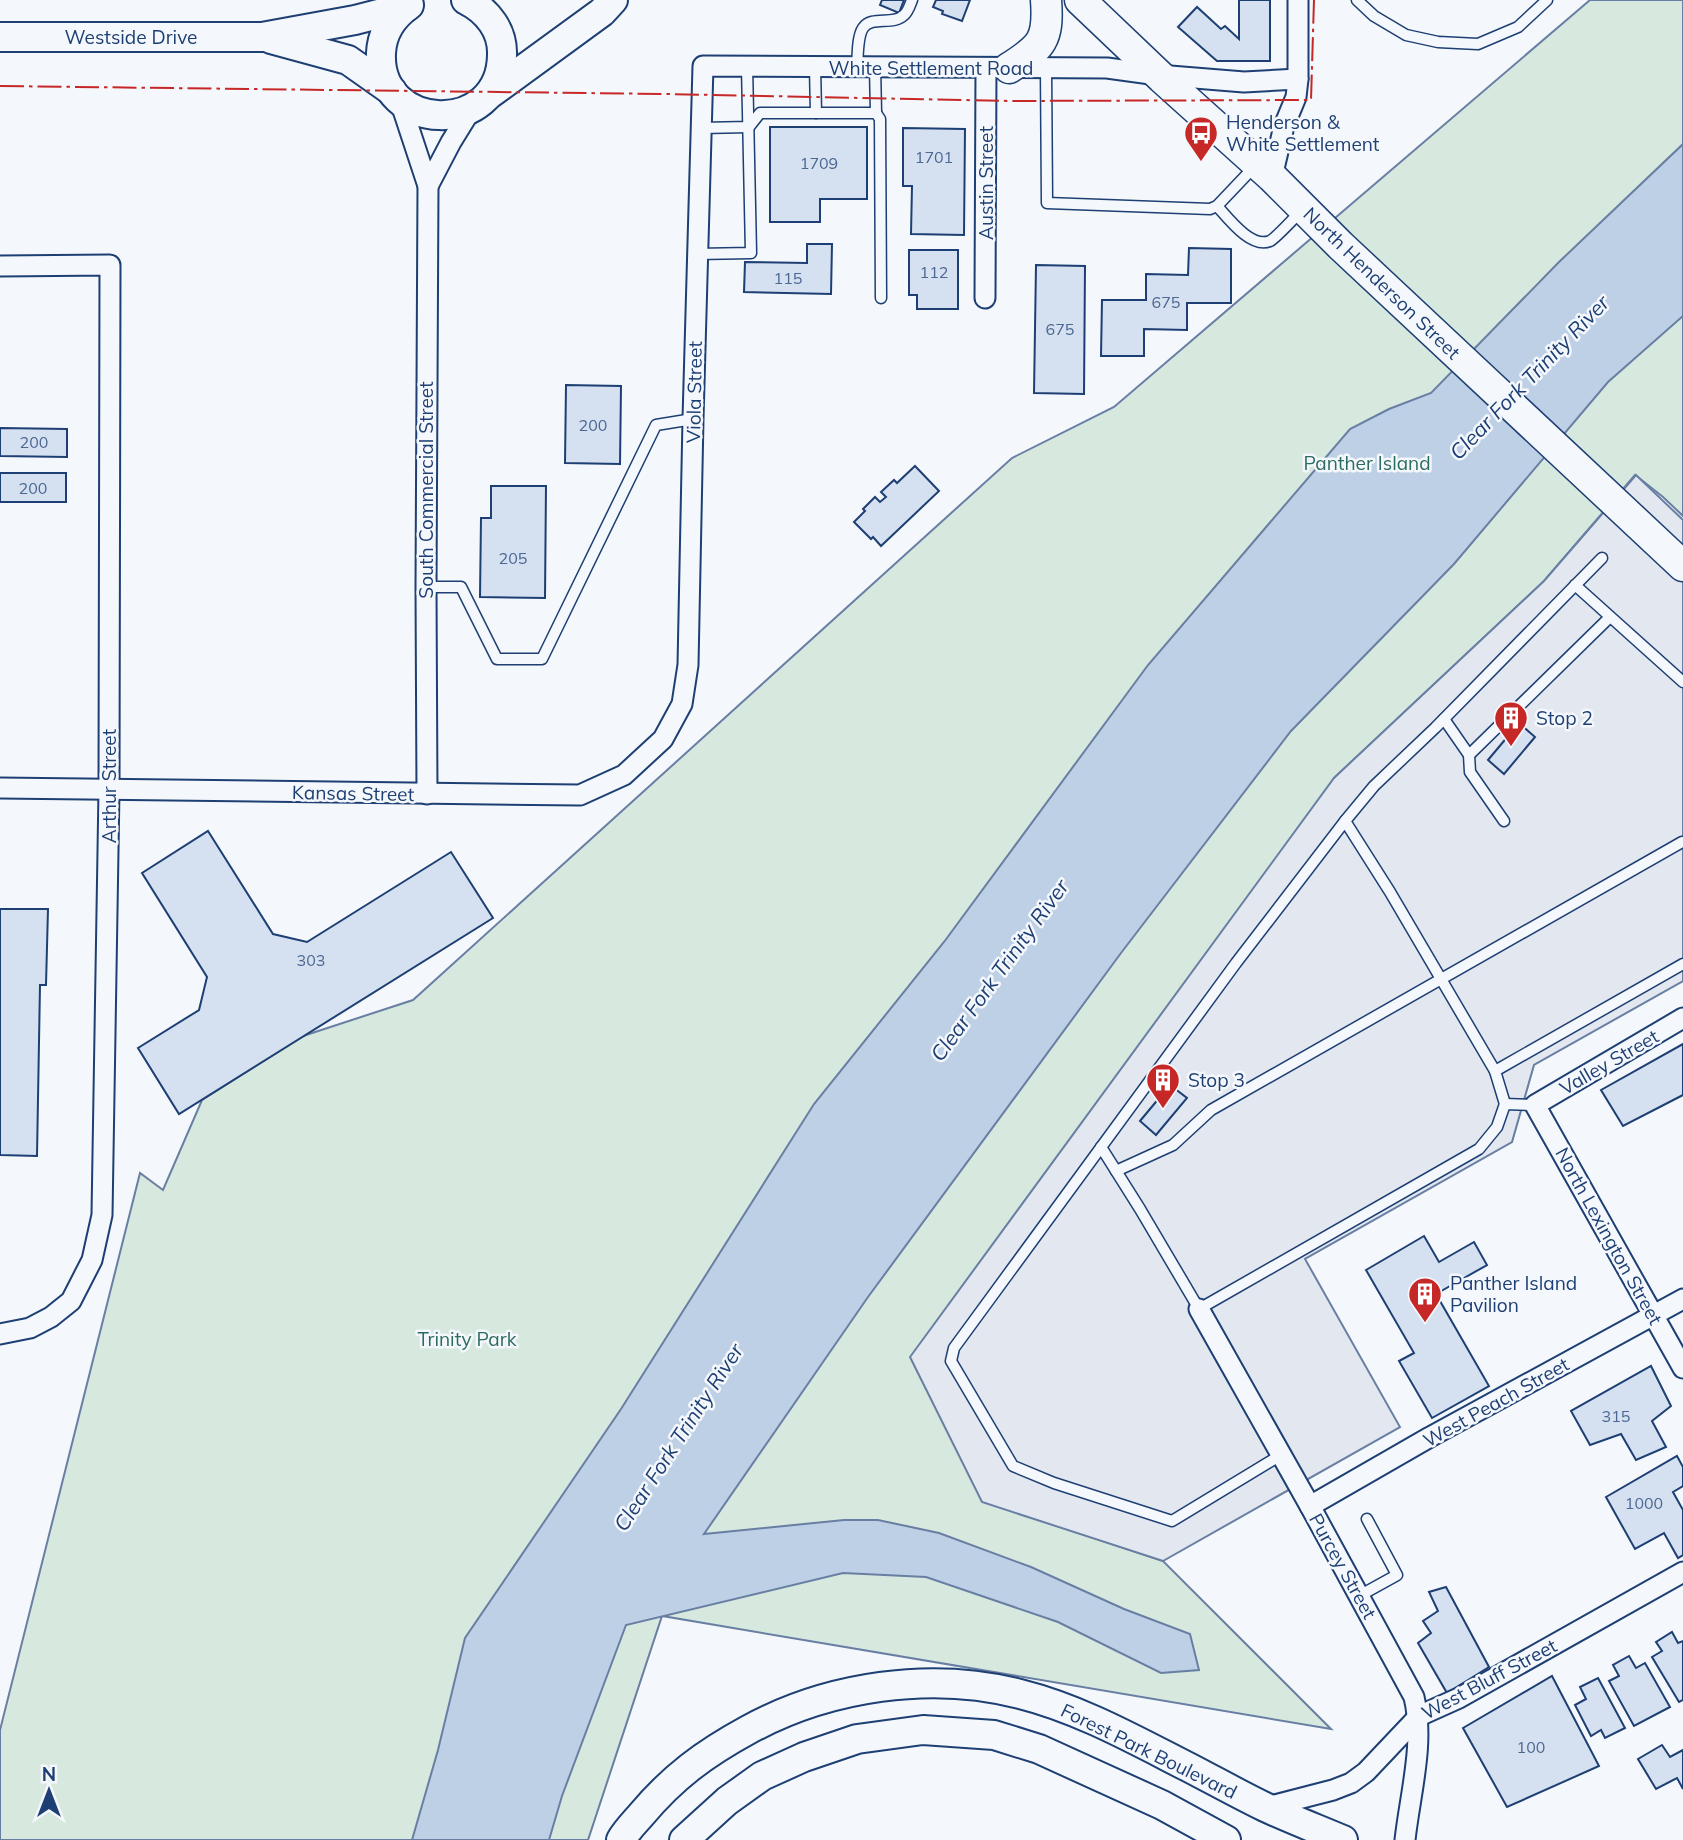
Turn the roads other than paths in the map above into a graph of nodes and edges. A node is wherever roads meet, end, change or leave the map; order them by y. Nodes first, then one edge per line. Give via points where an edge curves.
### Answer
1 (613, 0) edge
2 (912, 0) edge
3 (1046, 0) edge
4 (1080, 0) edge
5 (1298, 0) edge
6 (1357, 0) edge
7 (1547, 0) edge
8 (478, 1) edge
9 (414, 2) edge
10 (0, 37) edge
11 (262, 37) junction
12 (703, 66) joint
13 (747, 66) junction
14 (815, 67) junction
15 (866, 67) junction
16 (998, 68) junction
17 (1046, 68) junction
18 (1158, 75) junction
19 (1298, 79) junction
20 (395, 95) junction
21 (479, 103) junction
22 (816, 113) junction
23 (876, 113) junction
24 (748, 127) junction
25 (701, 128) junction
26 (1265, 171) junction
27 (428, 187) junction
28 (1217, 206) junction
29 (1304, 208) junction
30 (697, 254) junction
31 (0, 266) edge
32 (881, 298) dead end
33 (985, 298) dead end
34 (693, 419) junction
35 (1602, 558) dead end
36 (1683, 566) edge
37 (1575, 585) junction
38 (426, 587) junction
39 (1610, 617) junction
40 (1683, 682) edge
41 (675, 717) joint
42 (1444, 719) junction
43 (1469, 755) junction
44 (0, 789) edge
45 (109, 790) junction
46 (427, 794) junction
47 (1345, 821) junction
48 (1504, 821) dead end
49 (1683, 843) edge
50 (1683, 964) edge
51 (1441, 980) junction
52 (1683, 1018) edge
53 (1495, 1071) junction
54 (1505, 1104) junction
55 (1535, 1105) junction
56 (1101, 1147) junction
57 (1116, 1171) junction
58 (1683, 1298) edge
59 (1199, 1309) junction
60 (1653, 1316) junction
61 (0, 1334) edge
62 (1683, 1368) edge
63 (1281, 1455) junction
64 (1310, 1506) junction
65 (1367, 1518) dead end
66 (1683, 1572) edge
67 (1359, 1596) junction
68 (1419, 1716) junction
69 (1266, 1807) junction
70 (621, 1840) edge
71 (684, 1840) edge
72 (1226, 1840) edge
73 (1343, 1840) edge
74 (1405, 1840) edge

1 - 21 main road
2 - 15 lane via 905,15 867,24 861,30
3 - 16 main road via 1047,24 1040,45 1031,54
4 - 18 main road, North Henderson Street
5 - 19 street
6 - 7 lane via 1406,35 1478,44 1518,27
8 - 21 main road via 502,47 495,85
9 - 11 main road, Westside Drive via 355,20
9 - 20 main road via 398,13 382,44 385,78
10 - 11 main road, Westside Drive
11 - 20 main road, Westside Drive via 348,60
12 - 13 street, White Settlement Road
12 - 25 street, Viola Street
13 - 14 street, White Settlement Road
13 - 24 lane
14 - 15 street, White Settlement Road
14 - 22 lane
15 - 16 street, White Settlement Road
15 - 23 lane
16 - 17 street, White Settlement Road
16 - 33 street, Austin Street
17 - 18 street, White Settlement Road via 1107,68
17 - 28 lane via 1047,203
18 - 19 street, White Settlement Road via 1244,82
18 - 26 main road, North Henderson Street
19 - 26 street via 1296,97
20 - 21 main road, Westside Drive via 417,111 434,116 452,116
20 - 27 street, South Commercial Street
21 - 27 street, South Commercial Street via 451,142
22 - 23 lane
22 - 24 lane via 760,113
23 - 32 lane via 880,119
24 - 25 lane
24 - 30 lane via 751,253
25 - 30 street, Viola Street
26 - 28 lane
26 - 29 main road, North Henderson Street
27 - 38 street, South Commercial Street
28 - 29 lane via 1258,242 1270,241
29 - 36 main road, North Henderson Street
30 - 34 street, Viola Street
31 - 45 street, Arthur Street via 110,265
34 - 38 lane via 656,425 542,659 497,659 461,587
34 - 41 street, Viola Street via 688,665 682,704
35 - 37 lane
37 - 39 lane
37 - 42 lane
38 - 46 street, South Commercial Street
39 - 40 lane
39 - 43 lane
41 - 46 street, Kansas Street via 663,739 624,775 580,795
42 - 43 lane
42 - 47 lane via 1374,786
43 - 48 lane via 1470,772
44 - 45 street, Kansas Street
45 - 46 street, Kansas Street
45 - 61 street, Arthur Street via 102,1215 92,1260 71,1301 30,1328
47 - 51 lane
47 - 56 lane
49 - 51 lane
50 - 53 lane
51 - 53 lane
51 - 57 lane via 1211,1110 1173,1145
52 - 55 street, Valley Street
53 - 54 lane
54 - 55 lane
54 - 59 lane via 1497,1127 1479,1149
55 - 60 street, North Lexington Street
56 - 57 lane
56 - 63 lane via 954,1348 951,1361 1013,1466 1172,1521
57 - 59 lane
58 - 60 street, West Peach Street
59 - 63 street, Purcey Street
60 - 62 street, North Lexington Street
60 - 64 street, West Peach Street
63 - 64 street, Purcey Street
64 - 67 street, Purcey Street
65 - 67 lane via 1397,1575
66 - 68 street, West Bluff Street via 1460,1698
67 - 68 street, Purcey Street via 1414,1697
68 - 69 street, West Bluff Street via 1351,1783
68 - 74 street, Purcey Street
69 - 70 main road, Forest Park Boulevard via 1057,1706 995,1688 923,1683 852,1692 758,1724 680,1775
69 - 73 main road, Forest Park Boulevard
71 - 72 main road via 762,1776 857,1739 923,1730 994,1735 1039,1749

